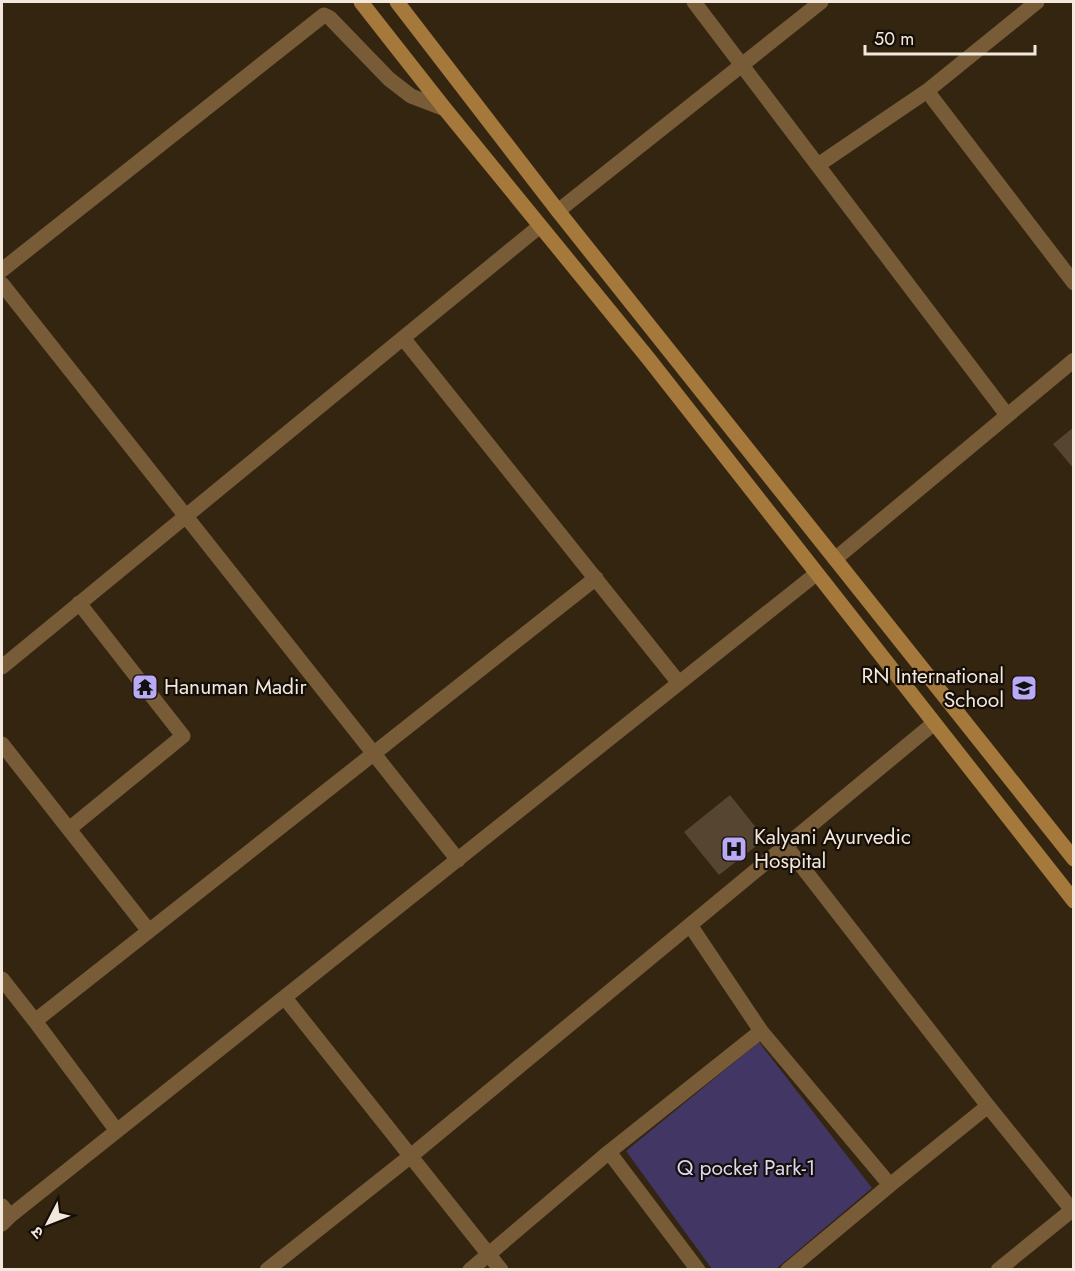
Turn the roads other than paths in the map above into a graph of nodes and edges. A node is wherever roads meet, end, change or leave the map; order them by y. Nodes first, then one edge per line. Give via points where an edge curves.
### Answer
1 (361, 2) edge
2 (397, 2) edge
3 (694, 2) edge
4 (821, 2) edge
5 (1037, 2) edge
6 (742, 65) junction
7 (927, 91) junction
8 (445, 109) junction
9 (818, 165) junction
10 (558, 211) junction
11 (540, 226) junction
12 (2, 270) edge
13 (1074, 283) edge
14 (2, 284) edge
15 (404, 339) junction
16 (1074, 360) edge
17 (1007, 415) junction
18 (185, 517) junction
19 (835, 559) junction
20 (816, 574) junction
21 (596, 578) junction
22 (79, 603) junction
23 (2, 667) edge
24 (679, 683) junction
25 (953, 707) junction
26 (933, 724) junction
27 (2, 744) edge
28 (375, 753) junction
29 (69, 829) junction
30 (786, 846) junction
31 (1074, 859) edge
32 (458, 860) junction
33 (1074, 901) edge
34 (690, 925) junction
35 (150, 931) junction
36 (2, 979) edge
37 (285, 998) junction
38 (35, 1021) junction
39 (761, 1030) junction
40 (988, 1106) junction
41 (117, 1131) junction
42 (609, 1152) junction
43 (412, 1155) junction
44 (890, 1185) junction
45 (1073, 1209) edge
46 (4, 1215) edge
47 (489, 1254) junction
48 (267, 1269) edge
49 (470, 1269) edge
50 (501, 1269) edge
51 (698, 1269) edge
52 (788, 1269) edge
53 (998, 1269) edge

1 - 8 street
2 - 10 street
3 - 6 street
4 - 6 street
5 - 7 street
6 - 9 street
6 - 10 street
7 - 9 street
7 - 13 street
8 - 11 street
8 - 12 street via 411,96 389,79 324,15
9 - 17 street
10 - 11 street
10 - 19 street
11 - 15 street
11 - 20 street
14 - 18 street
15 - 18 street
15 - 21 street
16 - 17 street
17 - 19 street
18 - 22 street
18 - 28 street
19 - 20 street
19 - 25 street
20 - 24 street
20 - 26 street
21 - 24 street
21 - 28 street
22 - 23 street
22 - 29 street via 183,736
24 - 32 street
25 - 26 street
25 - 31 street
26 - 30 street
26 - 33 street
27 - 29 street
28 - 32 street
28 - 35 street
29 - 35 street
30 - 34 street
30 - 40 street
32 - 37 street
34 - 39 street
34 - 43 street
35 - 38 street
36 - 38 street
37 - 41 street
37 - 43 street
38 - 41 street
39 - 42 street
39 - 44 street
40 - 44 street
40 - 45 street
41 - 46 street
42 - 47 street
42 - 51 street
43 - 47 street
43 - 48 street
44 - 52 street
45 - 53 street
47 - 49 street
47 - 50 street

